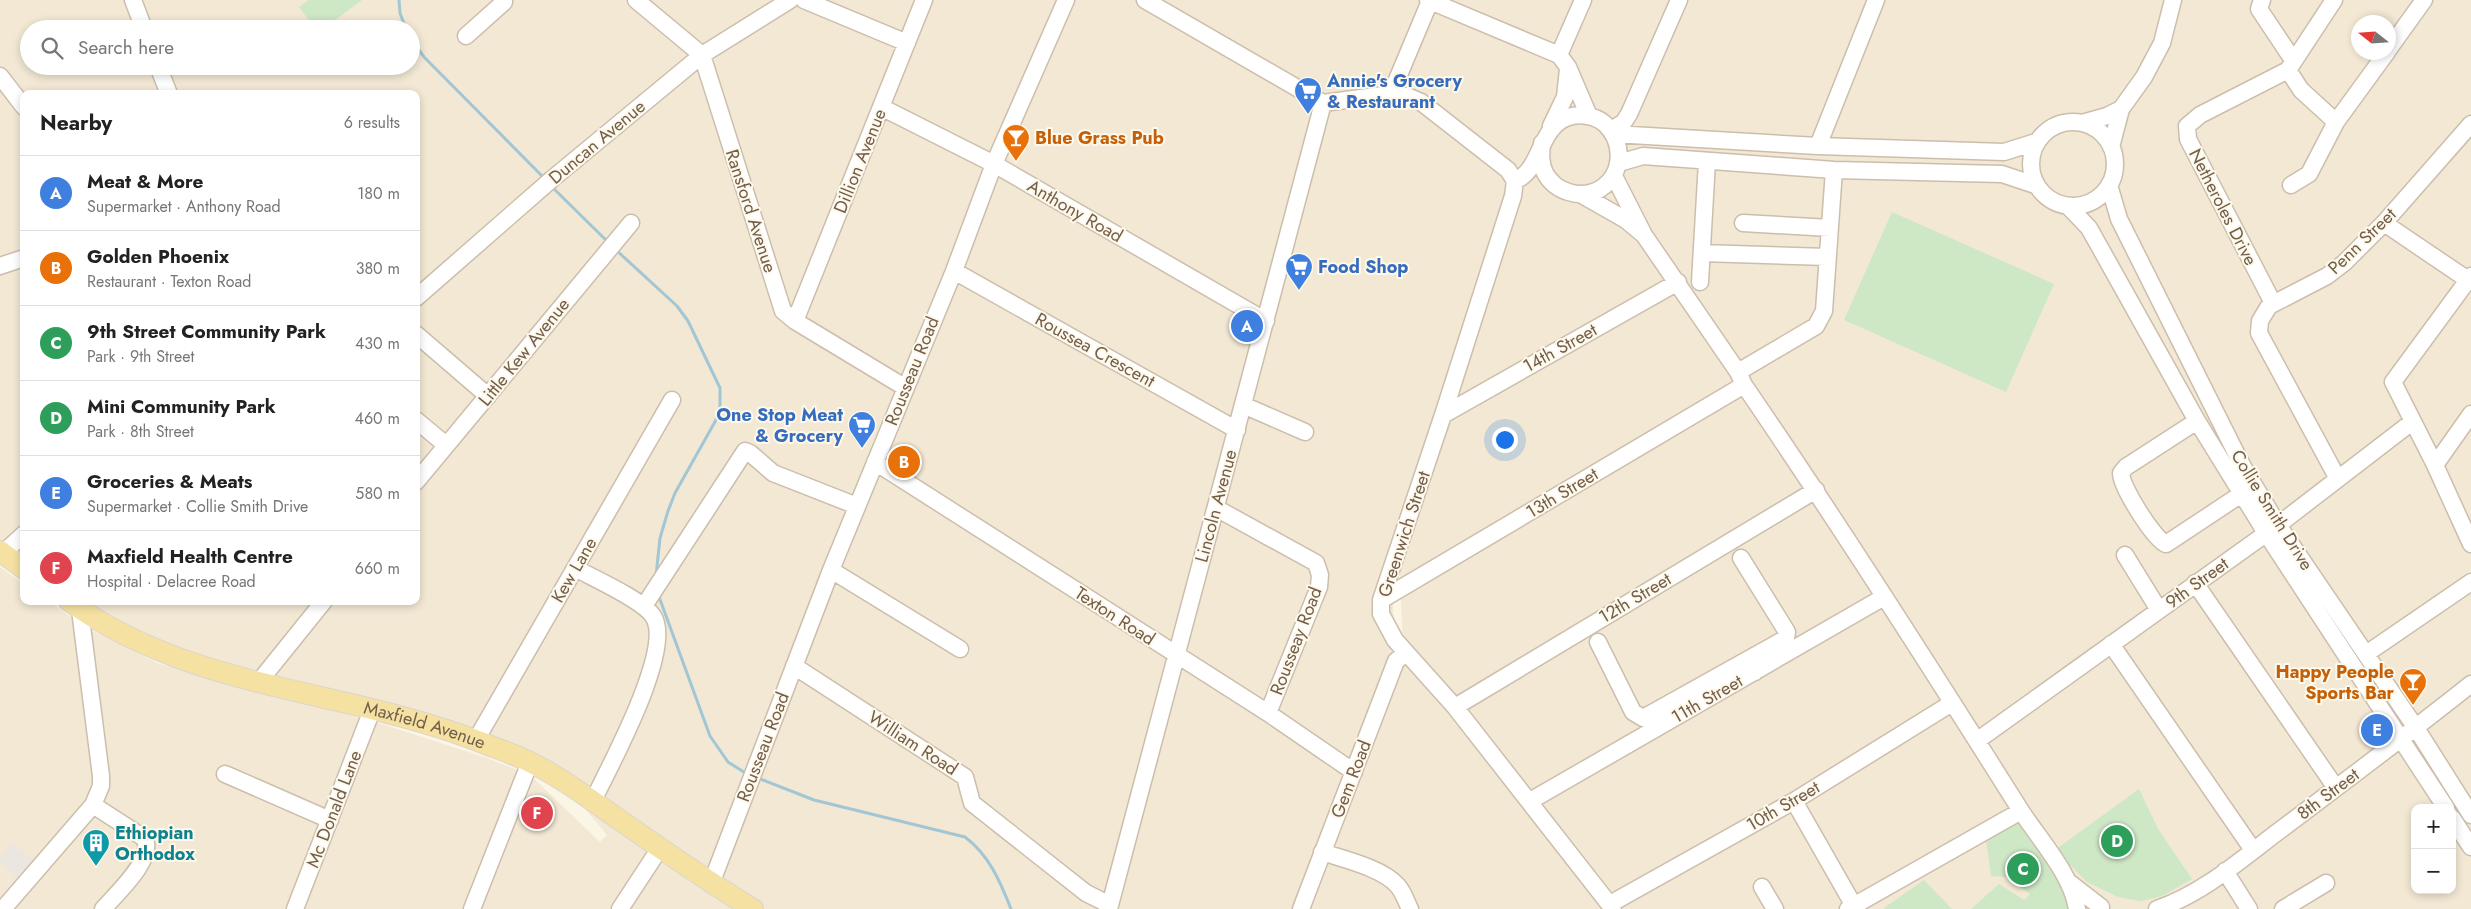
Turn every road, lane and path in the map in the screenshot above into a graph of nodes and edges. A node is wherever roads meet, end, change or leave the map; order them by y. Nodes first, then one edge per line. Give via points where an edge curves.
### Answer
1 (133, 0) edge
2 (636, 0) edge
3 (790, 0) edge
4 (804, 0) edge
5 (924, 0) edge
6 (1066, 0) edge
7 (1145, 0) edge
8 (1583, 0) edge
9 (1678, 0) edge
10 (1876, 0) edge
11 (2173, 0) edge
12 (2262, 0) edge
13 (2334, 0) edge
14 (2424, 0) edge
15 (506, 1) edge
16 (1429, 1) edge
17 (141, 20) edge
18 (466, 36) dead end
19 (2396, 40) edge
20 (907, 43) junction
21 (702, 55) junction
22 (2382, 60) edge
23 (1564, 61) junction
24 (2291, 65) junction
25 (162, 75) edge
26 (0, 76) edge
27 (167, 90) edge
28 (1391, 94) junction
29 (20, 102) edge
30 (1324, 103) junction
31 (881, 107) junction
32 (2121, 109) junction
33 (1589, 116) junction
34 (2336, 122) junction
35 (2082, 123) junction
36 (2471, 124) edge
37 (1613, 132) junction
38 (1546, 137) junction
39 (2036, 142) junction
40 (1818, 146) junction
41 (2111, 147) junction
42 (1707, 161) junction
43 (994, 164) junction
44 (1616, 169) junction
45 (1834, 170) junction
46 (1518, 180) junction
47 (2036, 185) junction
48 (2109, 185) junction
49 (2291, 185) dead end
50 (1574, 193) junction
51 (2069, 207) junction
52 (631, 223) dead end
53 (1743, 223) dead end
54 (2384, 223) junction
55 (1830, 228) junction
56 (1644, 235) junction
57 (1702, 253) junction
58 (1828, 257) junction
59 (20, 259) edge
60 (0, 266) edge
61 (954, 271) junction
62 (2470, 279) edge
63 (1678, 282) junction
64 (1700, 282) dead end
65 (420, 295) edge
66 (2273, 304) junction
67 (795, 321) junction
68 (1266, 321) junction
69 (420, 337) edge
70 (1741, 378) junction
71 (906, 388) junction
72 (488, 396) junction
73 (672, 400) dead end
74 (1243, 405) junction
75 (2471, 414) edge
76 (1443, 415) junction
77 (2197, 421) junction
78 (2412, 422) junction
79 (420, 423) edge
80 (1237, 430) junction
81 (1304, 432) dead end
82 (446, 445) junction
83 (875, 462) junction
84 (2435, 465) junction
85 (420, 477) edge
86 (2338, 479) junction
87 (1816, 490) junction
88 (2243, 493) junction
89 (857, 506) junction
90 (1216, 508) junction
91 (2272, 529) junction
92 (20, 537) edge
93 (2471, 544) edge
94 (2, 552) edge
95 (2125, 555) dead end
96 (1740, 558) dead end
97 (20, 566) edge
98 (575, 568) junction
99 (831, 570) junction
100 (2471, 582) edge
101 (2195, 583) junction
102 (1884, 597) junction
103 (1380, 600) junction
104 (321, 605) edge
105 (75, 606) edge
106 (644, 606) junction
107 (2159, 610) junction
108 (1598, 642) dead end
109 (2111, 644) junction
110 (960, 649) dead end
111 (1406, 653) junction
112 (2366, 654) junction
113 (1177, 655) junction
114 (794, 666) junction
115 (1751, 666) junction
116 (258, 683) junction
117 (2471, 684) edge
118 (1952, 703) junction
119 (1455, 707) junction
120 (372, 710) junction
121 (1268, 712) junction
122 (2416, 728) junction
123 (2402, 739) junction
124 (476, 740) junction
125 (1978, 740) junction
126 (530, 762) junction
127 (1354, 772) junction
128 (225, 774) dead end
129 (2336, 788) junction
130 (593, 801) junction
131 (1530, 801) junction
132 (1794, 801) junction
133 (2443, 804) edge
134 (93, 805) junction
135 (2021, 811) junction
136 (2471, 815) edge
137 (330, 820) junction
138 (2456, 824) edge
139 (2471, 847) edge
140 (660, 848) junction
141 (2253, 850) junction
142 (1322, 852) junction
143 (2225, 871) junction
144 (2068, 881) junction
145 (2326, 883) dead end
146 (711, 884) junction
147 (1762, 887) dead end
148 (2178, 905) edge
149 (1110, 907) edge
150 (1612, 907) edge
151 (1851, 907) edge
152 (3, 909) edge
153 (103, 909) edge
154 (295, 909) edge
155 (472, 909) edge
156 (620, 909) edge
157 (753, 909) edge
158 (1300, 909) edge
159 (1410, 909) edge
160 (1775, 909) edge
161 (2077, 909) edge
162 (2105, 909) edge
163 (2157, 909) edge
164 (2249, 909) edge
165 (2283, 909) edge

1 - 17 street
2 - 21 street
3 - 21 street, Duncan Avenue
4 - 20 street
5 - 20 street, Dillion Avenue
6 - 43 street, Rousseau Road
7 - 30 street
8 - 23 street
9 - 37 street via 1629,114
10 - 40 street
11 - 32 street via 2162,43 2144,77
12 - 24 street via 2259,9
13 - 24 street, Netheroles Drive
14 - 19 street
15 - 18 street
16 - 23 street
16 - 28 street
20 - 31 street, Dillion Avenue
21 - 65 street, Duncan Avenue
21 - 67 street, Ransford Avenue via 783,311
22 - 34 street
23 - 33 street
23 - 38 street via 1565,97
24 - 34 street via 2301,90
24 - 66 street, Netheroles Drive via 2200,115 2187,126 2188,139
25 - 27 street
26 - 29 street
28 - 30 street
28 - 46 street via 1421,102
30 - 68 street, Lincoln Avenue
31 - 43 street, Anthony Road
31 - 67 street, Dillion Avenue
32 - 35 street
32 - 41 street
33 - 37 street
33 - 38 street via 1567,117
34 - 49 street via 2309,174
35 - 39 street via 2071,122 2051,128
35 - 41 street via 2104,136
36 - 54 street, Penn Street
37 - 40 street
37 - 44 street via 1619,148
38 - 46 street via 1538,155
38 - 50 street via 1540,158 1544,172 1553,184
39 - 40 street via 2004,152
39 - 47 street via 2031,156 2031,171
41 - 48 street via 2115,160
42 - 44 street via 1643,156
42 - 45 street
42 - 57 street
43 - 61 street, Rousseau Road
43 - 68 street, Anthony Road
44 - 50 street via 1600,189
44 - 56 street
45 - 47 street via 2002,174
45 - 55 street, 13th Street
46 - 50 street
46 - 76 street, Greenwich Street
47 - 51 street via 2049,200
48 - 51 street via 2088,204
48 - 91 street, Collie Smith Drive via 2119,219
50 - 56 street via 1626,220
51 - 77 street, Collie Smith Drive via 2090,228
52 - 72 street, Little Kew Avenue
53 - 55 street
54 - 62 street
54 - 66 street, Penn Street via 2327,276
55 - 58 street, 13th Street
56 - 63 street
57 - 58 street
57 - 64 street
58 - 70 street, 13th Street via 1824,311 1816,326
59 - 60 street
61 - 71 street, Rousseau Road
61 - 80 street, Roussea Crescent
62 - 78 street via 2393,382
63 - 70 street
63 - 76 street, 14th Street
66 - 86 street, Penn Street via 2263,312 2259,333
67 - 71 street, Ransford Avenue
68 - 74 street, Lincoln Avenue
69 - 72 street
70 - 87 street
70 - 103 street, 13th Street
71 - 83 street, Rousseau Road
72 - 82 street, Little Kew Avenue
73 - 98 street, Kew Lane
74 - 80 street, Lincoln Avenue
74 - 81 street
75 - 84 street
76 - 103 street, Greenwich Street
77 - 88 street, Collie Smith Drive
77 - 88 street via 2126,467 2121,473 2125,488 2156,536 2166,544
78 - 84 street
78 - 86 street, 9th Street
79 - 82 street
80 - 90 street, Lincoln Avenue
82 - 85 street, Little Kew Avenue
83 - 89 street, Rousseau Road
83 - 113 street, Texton Road
84 - 93 street
86 - 91 street, 9th Street
87 - 102 street
87 - 119 street, 12th Street
88 - 91 street, Collie Smith Drive
89 - 99 street, Rousseau Road
89 - 106 street via 773,474 745,451
90 - 113 street, Lincoln Avenue
90 - 121 street, Rousseay Road via 1316,563 1320,575 1319,587 1304,628
91 - 101 street, 9th Street
91 - 112 street, Collie Smith Drive
91 - 123 street, Collie Smith Drive
92 - 94 street
94 - 97 main road
95 - 107 street
96 - 115 street via 1787,632 1786,638
98 - 106 street
98 - 124 street, Kew Lane
99 - 110 street
99 - 114 street, Rousseau Road
100 - 112 street
101 - 107 street, 9th Street
101 - 129 street
102 - 115 street, 11th Street
102 - 118 street
103 - 111 street, Greenwich Street via 1385,623
104 - 116 street
105 - 116 main road, Maxfield Avenue via 119,633 178,659
105 - 134 street via 101,776 101,786
106 - 130 street via 654,617 656,656 650,680
107 - 109 street, 9th Street
108 - 115 street via 1633,712 1643,718
109 - 125 street, 9th Street
109 - 141 street
111 - 119 street, Greenwich Street
111 - 127 street, Gem Road via 1396,661
112 - 122 street, Collie Smith Drive
113 - 121 street, Texton Road
113 - 149 street, Lincoln Avenue
114 - 146 street, Rousseau Road
114 - 149 street, William Road via 965,777 972,803 1086,893
115 - 131 street, 11th Street
116 - 120 main road, Maxfield Avenue
117 - 122 street, 8th Street
118 - 125 street
118 - 132 street, 10th Street
119 - 131 street, Greenwich Street
120 - 124 main road, Maxfield Avenue
120 - 137 street, Mc Donald Lane
121 - 127 street, Texton Road
122 - 123 street, 8th Street
122 - 136 street, Collie Smith Drive
123 - 129 street, 8th Street
123 - 133 street, Collie Smith Drive
124 - 126 main road, Maxfield Avenue
125 - 135 street
126 - 130 main road, Maxfield Avenue
126 - 155 street
127 - 142 street, Gem Road
128 - 137 street
129 - 141 street, 8th Street
130 - 140 main road, Maxfield Avenue
131 - 150 street, Greenwich Street
132 - 150 street, 10th Street
132 - 151 street
134 - 152 street
134 - 153 street via 144,838 148,844 147,853 134,873
135 - 144 street
135 - 151 street
137 - 154 street, Mc Donald Lane
138 - 139 street
140 - 146 main road, Maxfield Avenue
140 - 156 street
141 - 143 street, 8th Street
142 - 158 street, Gem Road
142 - 159 street via 1366,866 1393,881
143 - 148 street, 8th Street
143 - 164 street
144 - 161 street
144 - 162 street
145 - 165 street
146 - 157 main road, Maxfield Avenue
147 - 160 street
148 - 163 street, 8th Street

